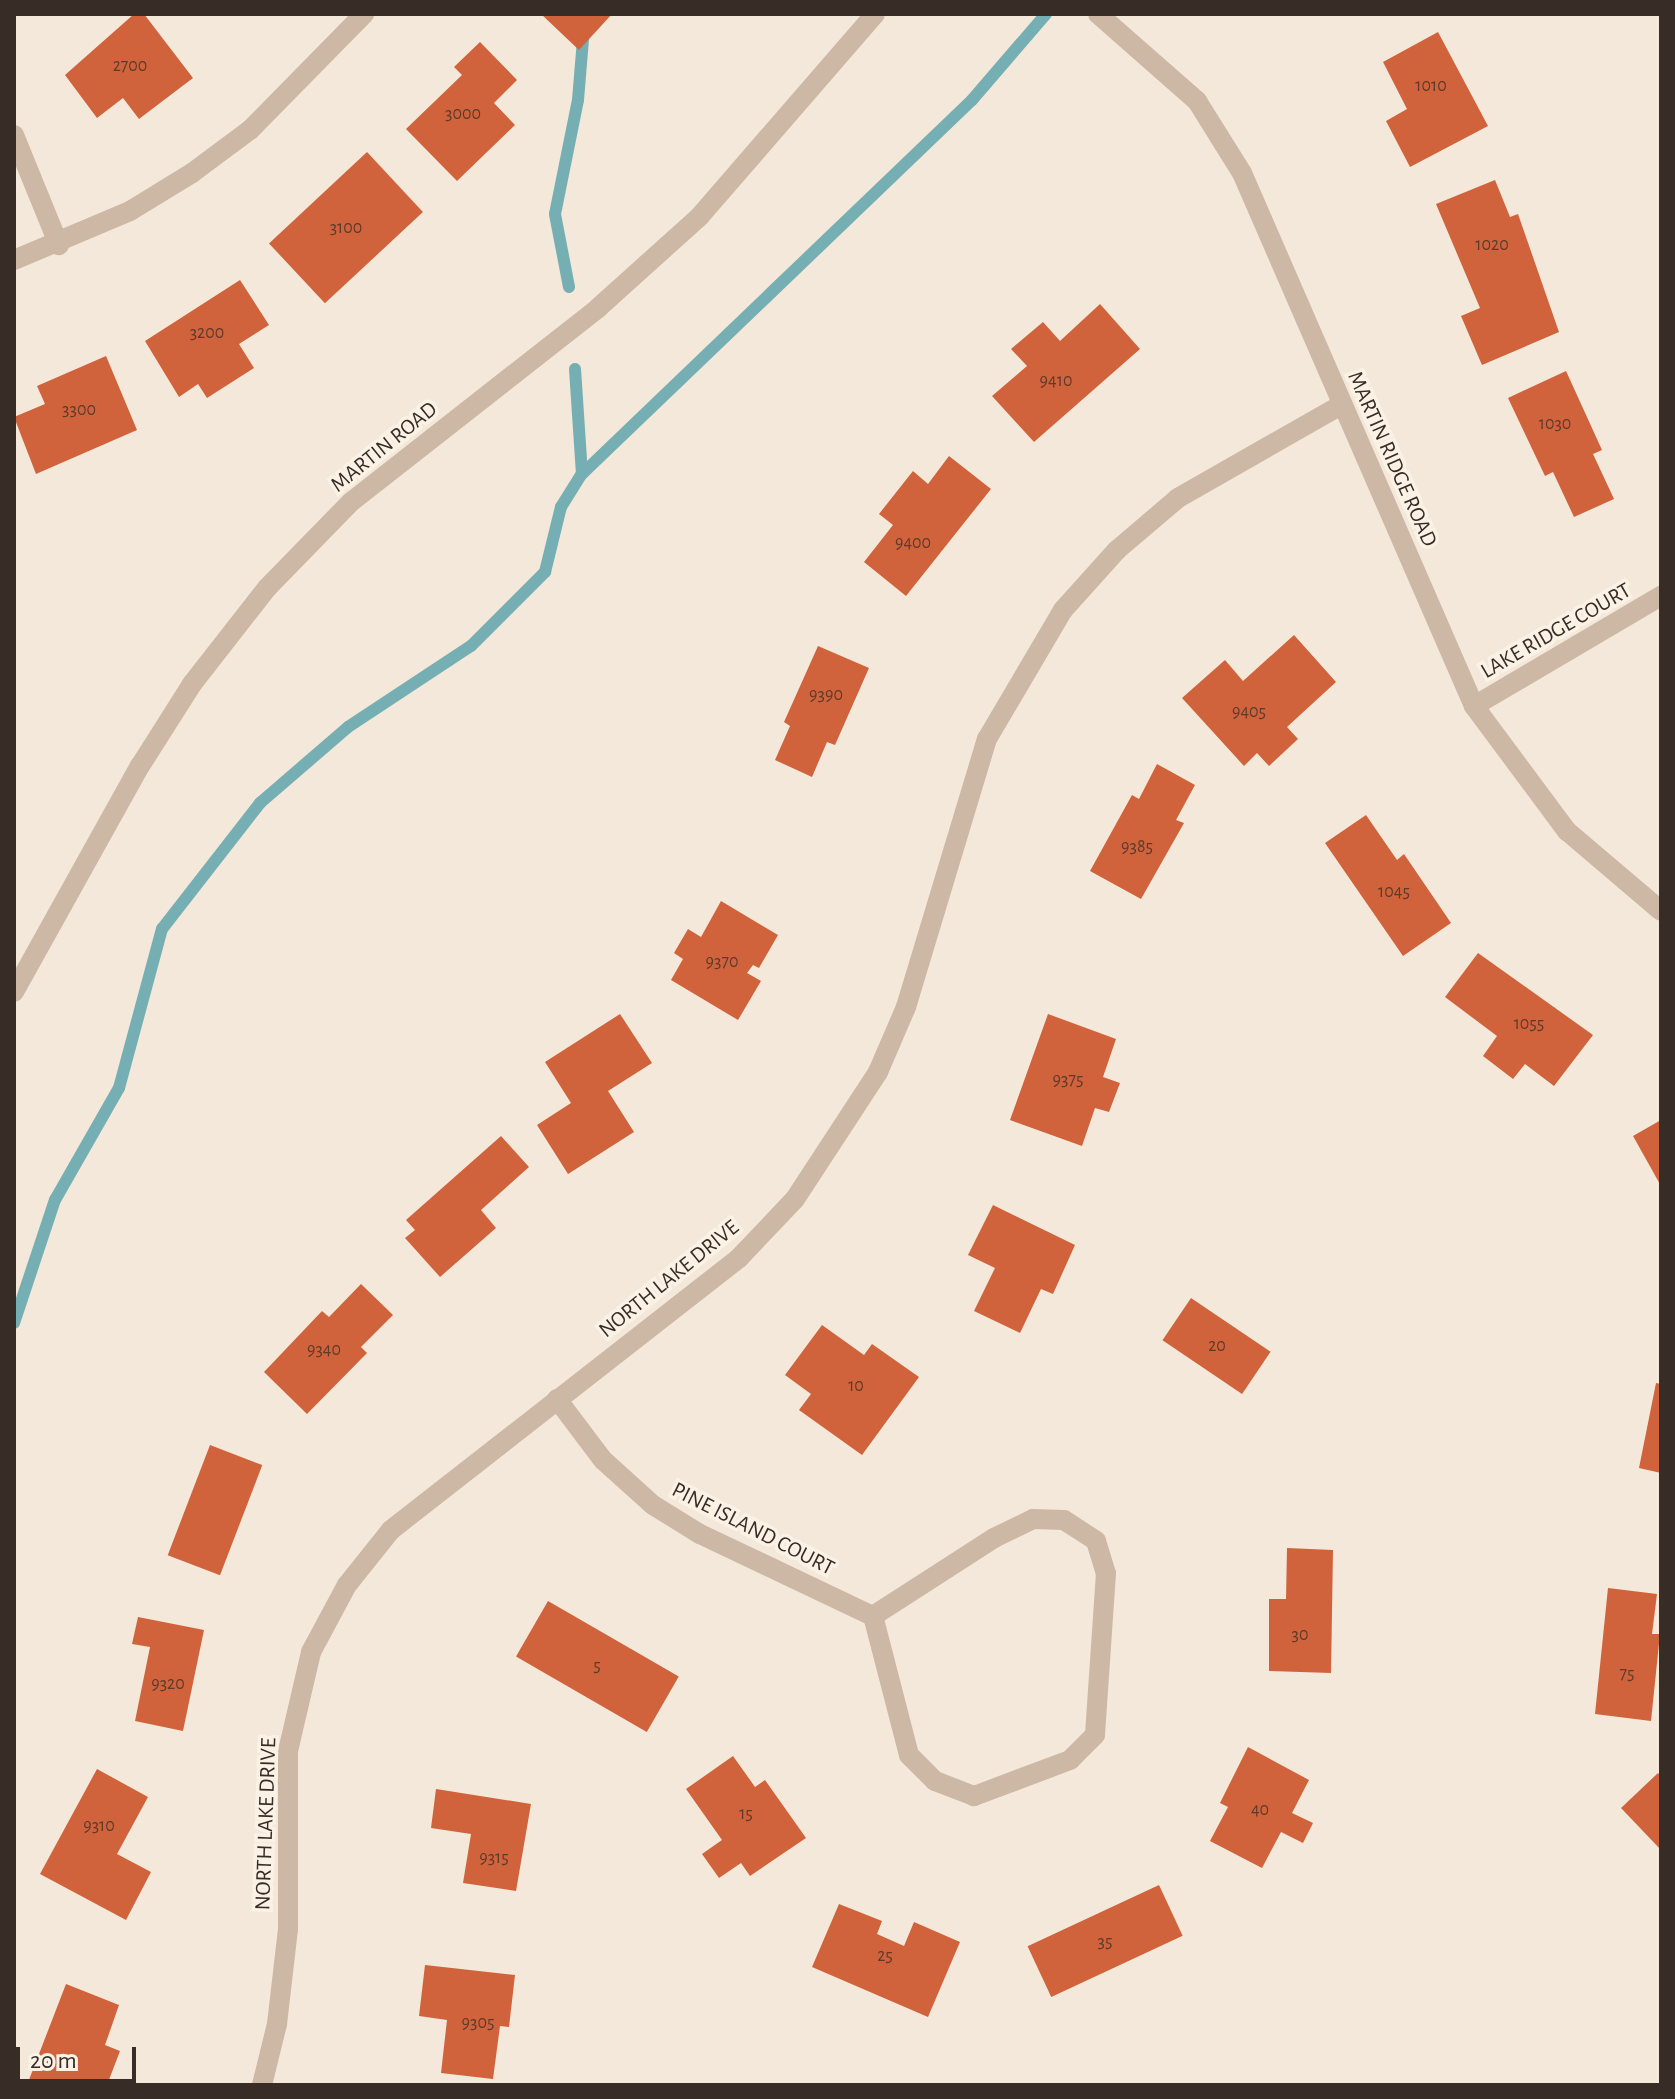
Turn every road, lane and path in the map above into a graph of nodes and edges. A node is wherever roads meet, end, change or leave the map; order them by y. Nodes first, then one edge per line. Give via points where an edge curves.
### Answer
1 (364, 14) edge
2 (875, 14) edge
3 (1098, 14) edge
4 (14, 135) edge
5 (59, 245) junction
6 (14, 260) edge
7 (1341, 405) junction
8 (1661, 596) edge
9 (1474, 706) junction
10 (1661, 911) edge
11 (14, 992) edge
12 (557, 1399) junction
13 (873, 1616) junction
14 (262, 2085) edge

1 - 5 street via 250,130 154,196
2 - 11 street, MARTIN ROAD via 700,216 598,308 351,502 267,588 192,684 140,766
3 - 7 street, MARTIN RIDGE ROAD via 1197,101 1242,173
4 - 5 street
5 - 6 street
7 - 9 street, MARTIN RIDGE ROAD
7 - 12 street, NORTH LAKE DRIVE via 1178,498 1117,550 1063,610 987,739 906,1007 843,1133 795,1199 739,1258
8 - 9 street, LAKE RIDGE COURT
9 - 10 street, MARTIN RIDGE ROAD via 1567,831
12 - 13 street, PINE ISLAND COURT via 603,1460 653,1505 700,1534
12 - 14 street, NORTH LAKE DRIVE via 391,1530 347,1585 311,1652 288,1751 288,1929 277,2024
13 - 13 street via 994,1538 1033,1519 1064,1520 1096,1541 1106,1573 1095,1735 1070,1760 974,1796 935,1781 909,1755

